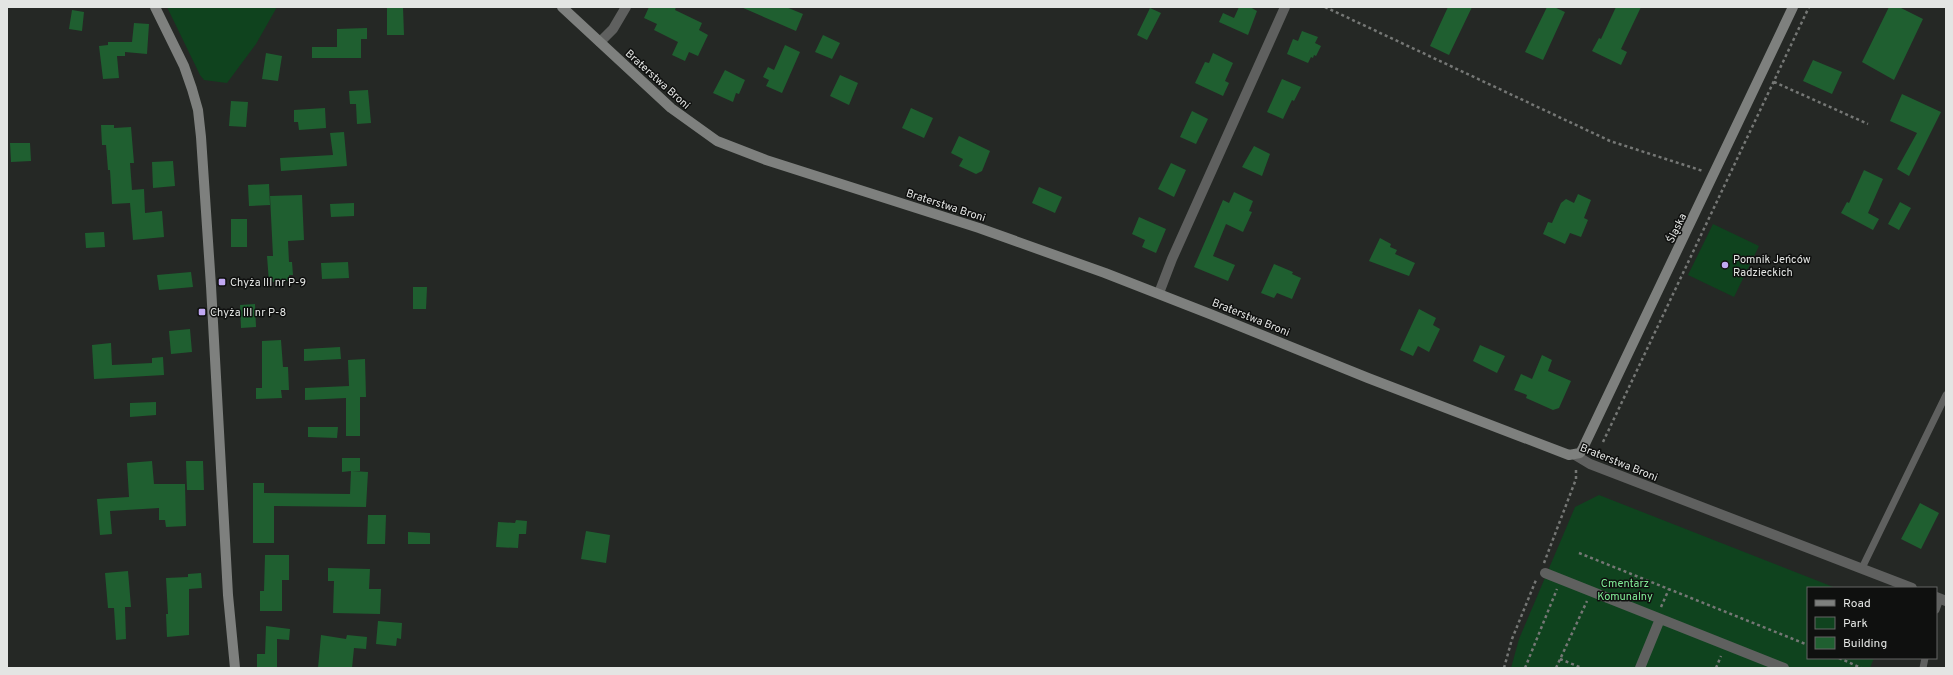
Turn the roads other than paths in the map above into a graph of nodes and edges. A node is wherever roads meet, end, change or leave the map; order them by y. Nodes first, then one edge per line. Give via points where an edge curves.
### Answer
1 (155, 7) edge
2 (562, 7) edge
3 (626, 7) edge
4 (1285, 7) edge
5 (1793, 7) edge
6 (600, 42) junction
7 (1159, 293) junction
8 (1946, 396) edge
9 (1575, 455) junction
10 (1862, 568) junction
11 (1545, 573) dead end
12 (1910, 587) edge
13 (1658, 618) junction
14 (235, 668) edge
15 (1640, 668) edge
16 (1784, 668) edge

1 - 14 street via 184,66 192,89 201,137 228,595
2 - 6 street, Braterstwa Broni
3 - 6 street via 613,29
4 - 7 street
5 - 9 street, Śląska via 1583,448
6 - 7 street, Braterstwa Broni via 675,111 717,141 766,160 979,228
7 - 9 street, Braterstwa Broni via 1452,411 1563,454
8 - 10 lane
9 - 10 street, Braterstwa Broni via 1596,466
10 - 12 street, Braterstwa Broni
11 - 13 street
13 - 15 street
13 - 16 street

